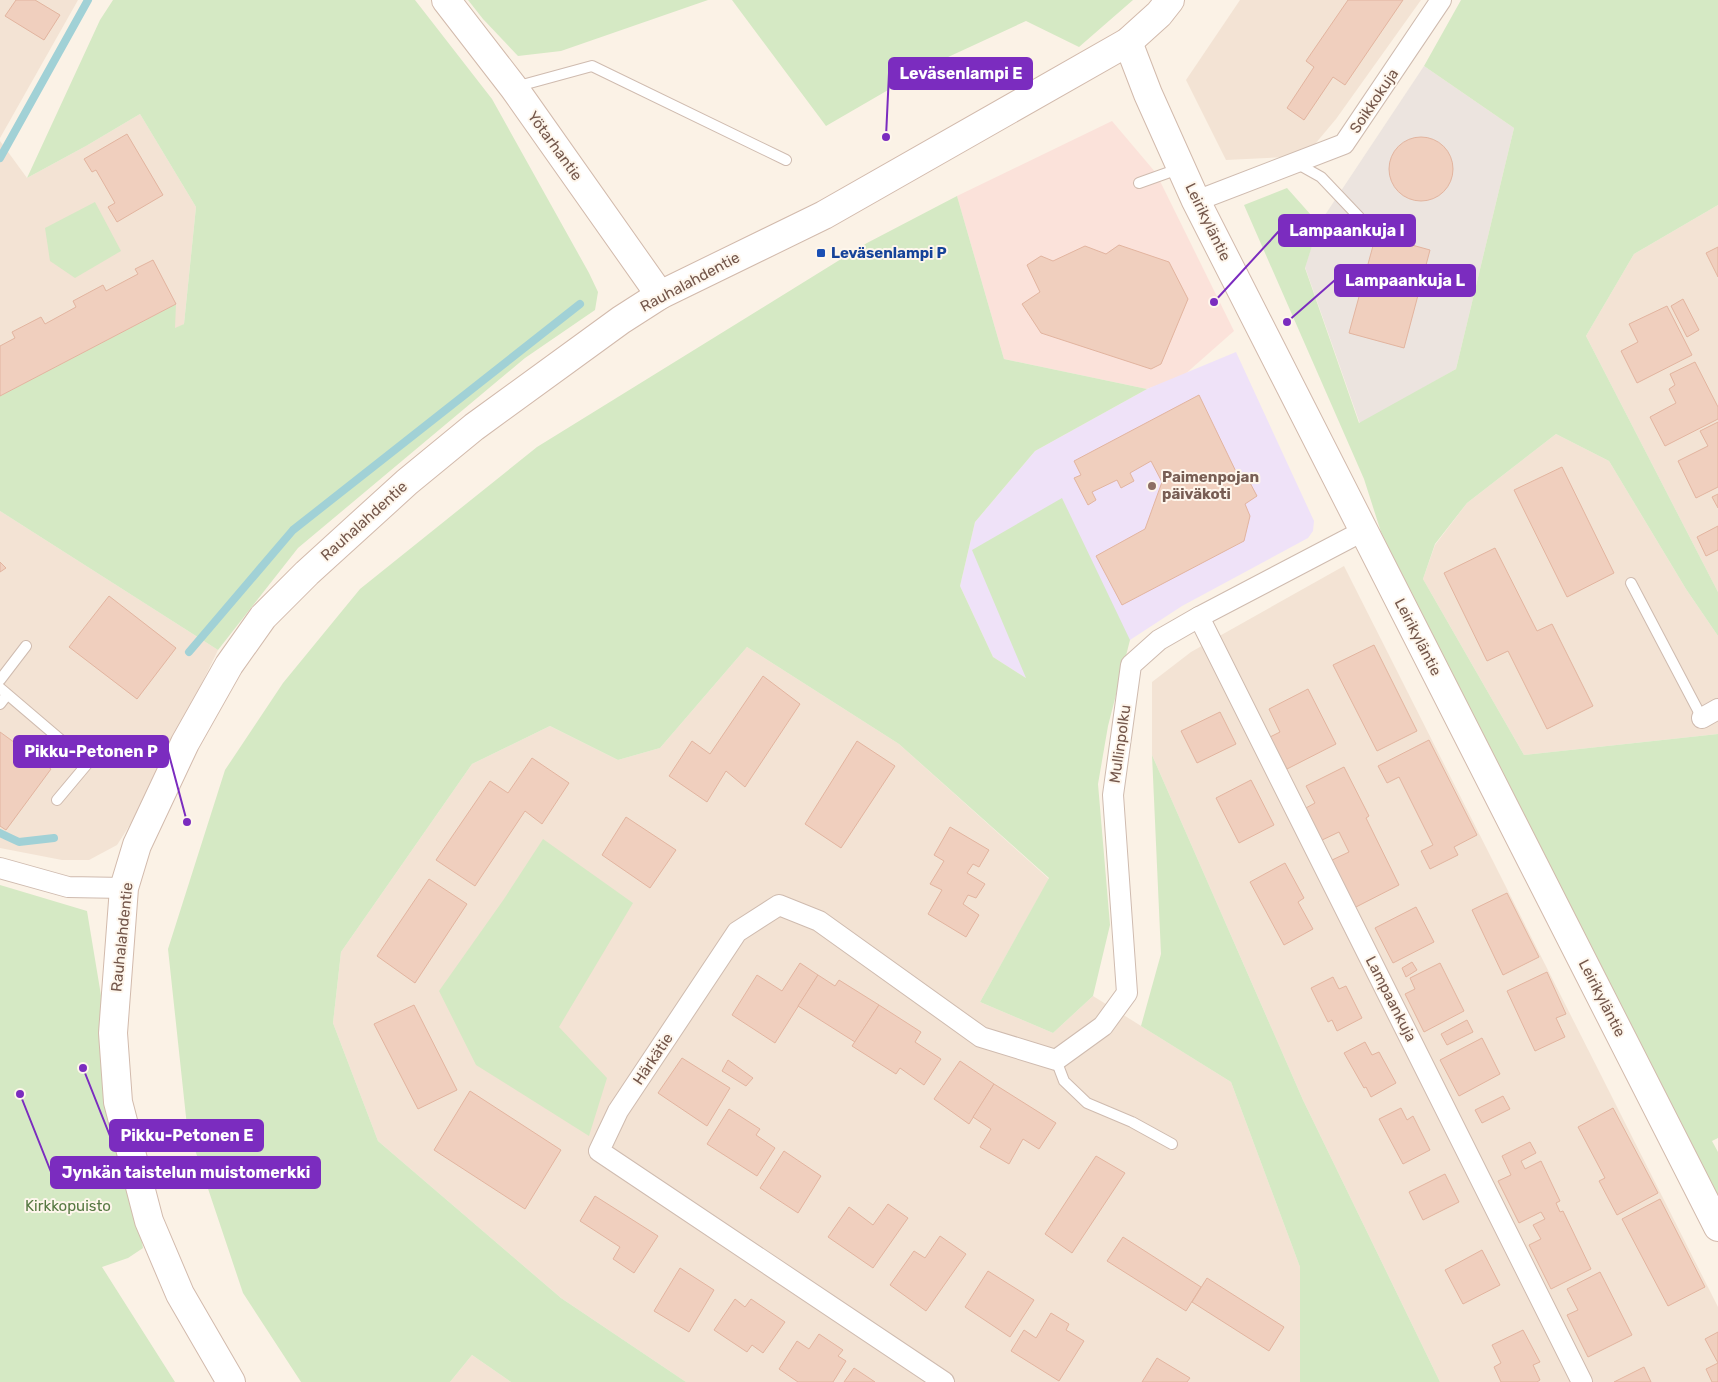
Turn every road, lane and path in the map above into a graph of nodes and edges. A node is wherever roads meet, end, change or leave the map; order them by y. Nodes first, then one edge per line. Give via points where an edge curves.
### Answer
1 (446, 0) edge
2 (1170, 0) edge
3 (1441, 0) edge
4 (1128, 42) junction
5 (514, 88) junction
6 (786, 160) dead end
7 (1295, 163) junction
8 (1182, 167) junction
9 (1139, 183) dead end
10 (1196, 201) junction
11 (1359, 217) dead end
12 (660, 295) junction
13 (1363, 531) junction
14 (1631, 583) dead end
15 (1199, 617) junction
16 (26, 646) dead end
17 (0, 680) edge
18 (4, 692) edge
19 (0, 704) edge
20 (1710, 714) edge
21 (57, 800) dead end
22 (0, 868) edge
23 (124, 888) junction
24 (1056, 1060) junction
25 (1172, 1144) dead end
26 (1718, 1227) edge
27 (231, 1382) edge
28 (944, 1382) edge
29 (1582, 1382) edge

1 - 5 main road, Yötarhantie
2 - 4 main road, Rauhalahdentie
3 - 7 street, Soikkokuja via 1344,144
4 - 8 main road, Leirikyläntie
4 - 12 main road, Rauhalahdentie via 824,215
5 - 6 lane via 592,66
5 - 12 main road, Yötarhantie
7 - 10 street, Soikkokuja
7 - 11 lane via 1321,177
8 - 9 lane
8 - 10 main road, Leirikyläntie
10 - 13 main road, Leirikyläntie
12 - 23 main road, Rauhalahdentie via 474,427 407,482 263,617 229,665 185,743 137,845
13 - 15 street, Mullinpolku
13 - 26 main road, Leirikyläntie
14 - 20 lane
15 - 24 street, Mullinpolku via 1159,640 1131,665 1113,794 1127,993 1103,1026
15 - 29 street, Lampaankuja
16 - 17 lane
18 - 19 lane
18 - 21 lane via 88,763
22 - 23 street via 68,887
23 - 27 main road, Rauhalahdentie via 113,1033 118,1102 149,1221 180,1294
24 - 25 lane via 1064,1082 1087,1103
24 - 28 street, Härkätie via 982,1036 819,921 779,905 737,932 618,1111 598,1151

